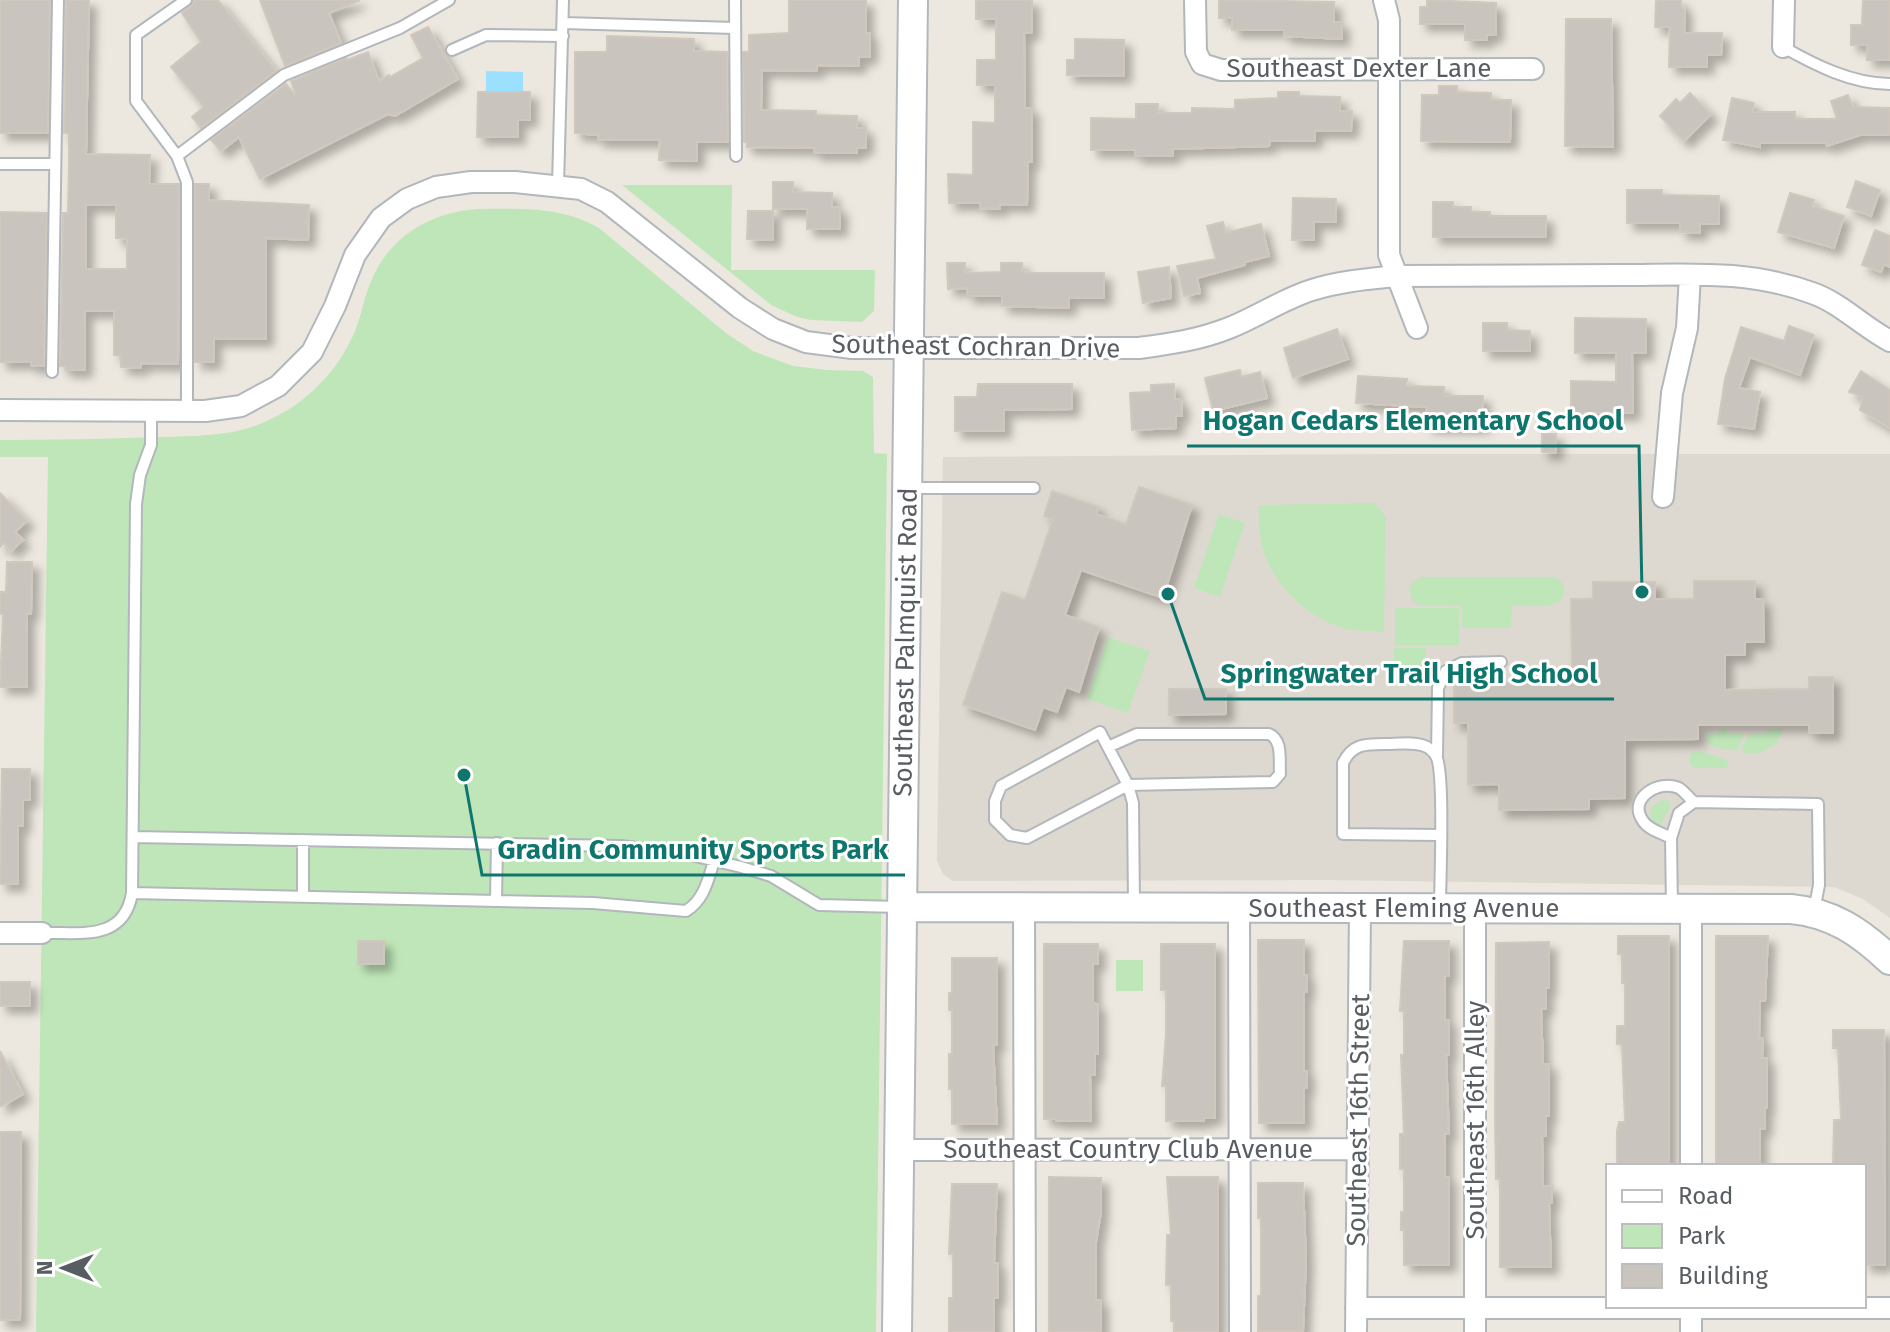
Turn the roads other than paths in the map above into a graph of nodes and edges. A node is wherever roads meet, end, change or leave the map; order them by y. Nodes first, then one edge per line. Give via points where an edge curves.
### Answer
1 (58, 0) edge
2 (186, 0) edge
3 (425, 0) edge
4 (449, 0) edge
5 (563, 0) edge
6 (735, 0) edge
7 (913, 0) edge
8 (1195, 0) edge
9 (1384, 0) edge
10 (1784, 0) edge
11 (433, 9) junction
12 (563, 23) junction
13 (735, 28) junction
14 (563, 36) junction
15 (1783, 47) joint
16 (452, 50) dead end
17 (1389, 68) junction
18 (1533, 69) dead end
19 (1890, 84) edge
20 (177, 156) junction
21 (736, 156) dead end
22 (0, 164) edge
23 (55, 164) junction
24 (558, 185) junction
25 (1690, 275) junction
26 (1397, 276) junction
27 (1417, 328) dead end
28 (1890, 341) edge
29 (908, 348) junction
30 (52, 372) dead end
31 (0, 410) edge
32 (151, 411) junction
33 (187, 411) junction
34 (907, 488) junction
35 (1034, 488) dead end
36 (1663, 497) dead end
37 (1501, 662) dead end
38 (1108, 747) junction
39 (1437, 756) junction
40 (1128, 785) junction
41 (1694, 802) junction
42 (1440, 835) junction
43 (133, 837) junction
44 (1671, 838) junction
45 (303, 840) junction
46 (497, 843) junction
47 (714, 861) junction
48 (132, 893) junction
49 (303, 896) junction
50 (496, 900) junction
51 (902, 907) junction
52 (1024, 908) junction
53 (1134, 908) junction
54 (1239, 908) junction
55 (1360, 908) junction
56 (1440, 908) junction
57 (1475, 908) junction
58 (1681, 909) junction
59 (1814, 911) junction
60 (0, 933) edge
61 (42, 933) joint
62 (1890, 960) edge
63 (1024, 1149) junction
64 (1240, 1149) junction
65 (1358, 1149) junction
66 (899, 1150) junction
67 (1691, 1164) edge
68 (1606, 1307) edge
69 (1356, 1308) junction
70 (1475, 1308) junction
71 (1691, 1308) edge
72 (1866, 1308) edge
73 (1890, 1308) edge
74 (897, 1332) edge
75 (1025, 1332) edge
76 (1240, 1332) edge
77 (1356, 1332) edge
78 (1475, 1332) edge
79 (1691, 1332) edge

1 - 23 lane
2 - 20 lane via 136,35 136,101
3 - 11 lane
4 - 11 lane
5 - 12 lane
6 - 13 lane
7 - 29 main road, Southeast Palmquist Road
8 - 17 street, Southeast Dexter Lane via 1196,52 1202,64 1212,68
9 - 17 street
10 - 15 street
11 - 20 lane via 400,28 284,75
12 - 13 lane
12 - 14 lane
13 - 21 lane
14 - 16 lane via 486,35
14 - 24 lane
15 - 19 lane via 1818,67
17 - 18 street, Southeast Dexter Lane
17 - 26 street via 1389,255
20 - 33 lane via 187,182
22 - 23 lane
23 - 30 lane
24 - 29 street, Southeast Cochran Drive via 607,202 773,329 806,342
24 - 33 street, Southeast Cochran Drive via 471,182 436,187 407,199 381,218 355,255 312,352 278,386 241,406
25 - 26 street, Southeast Cochran Drive
25 - 28 street, Southeast Cochran Drive via 1752,276 1816,294
25 - 36 street
26 - 27 street
26 - 29 street, Southeast Cochran Drive via 1314,289 1230,328 1185,342 1139,348
29 - 34 main road, Southeast Palmquist Road
31 - 32 street, Southeast Cochran Drive
32 - 33 street, Southeast Cochran Drive
32 - 43 lane via 151,445 136,504
34 - 35 lane
34 - 51 main road, Southeast Palmquist Road
37 - 39 lane via 1462,663 1446,671 1438,688
38 - 40 lane
38 - 40 lane via 1100,732 1001,786 995,820 1010,835 1027,838
38 - 40 lane via 1137,734 1269,734 1278,742 1280,774 1273,782
39 - 42 lane
39 - 42 lane via 1426,746 1408,744 1360,744 1347,754 1343,834
40 - 53 lane via 1133,803
41 - 44 lane via 1679,813
41 - 44 lane via 1680,788 1659,786 1641,800 1643,822
41 - 59 lane via 1818,804 1819,885
42 - 56 lane
43 - 45 lane
43 - 48 lane
44 - 58 lane
45 - 46 lane
45 - 49 lane
46 - 47 lane via 621,846
46 - 50 lane
47 - 50 lane via 701,897 686,911
47 - 51 lane via 771,876 819,905
48 - 49 lane
48 - 61 lane via 115,926
49 - 50 lane
51 - 52 main road, Southeast Fleming Avenue
51 - 66 main road, Southeast Palmquist Road
52 - 53 main road, Southeast Fleming Avenue
52 - 63 street
53 - 54 main road, Southeast Fleming Avenue
54 - 55 main road, Southeast Fleming Avenue
54 - 64 street
55 - 56 main road, Southeast Fleming Avenue
55 - 65 street, Southeast 16th Street
56 - 57 main road, Southeast Fleming Avenue
57 - 58 main road, Southeast Fleming Avenue
57 - 70 street, Southeast 16th Alley
58 - 59 main road, Southeast Fleming Avenue
58 - 67 street
59 - 62 main road, Southeast Fleming Avenue via 1836,919
60 - 61 street
63 - 64 street, Southeast Country Club Avenue
63 - 66 street, Southeast Country Club Avenue
63 - 75 street
64 - 65 street, Southeast Country Club Avenue
64 - 76 street
65 - 69 street, Southeast 16th Street
66 - 74 main road, Southeast Palmquist Road
68 - 70 street
69 - 70 street
69 - 77 street, Southeast 16th Street
70 - 78 street, Southeast 16th Alley
71 - 79 street
72 - 73 street

